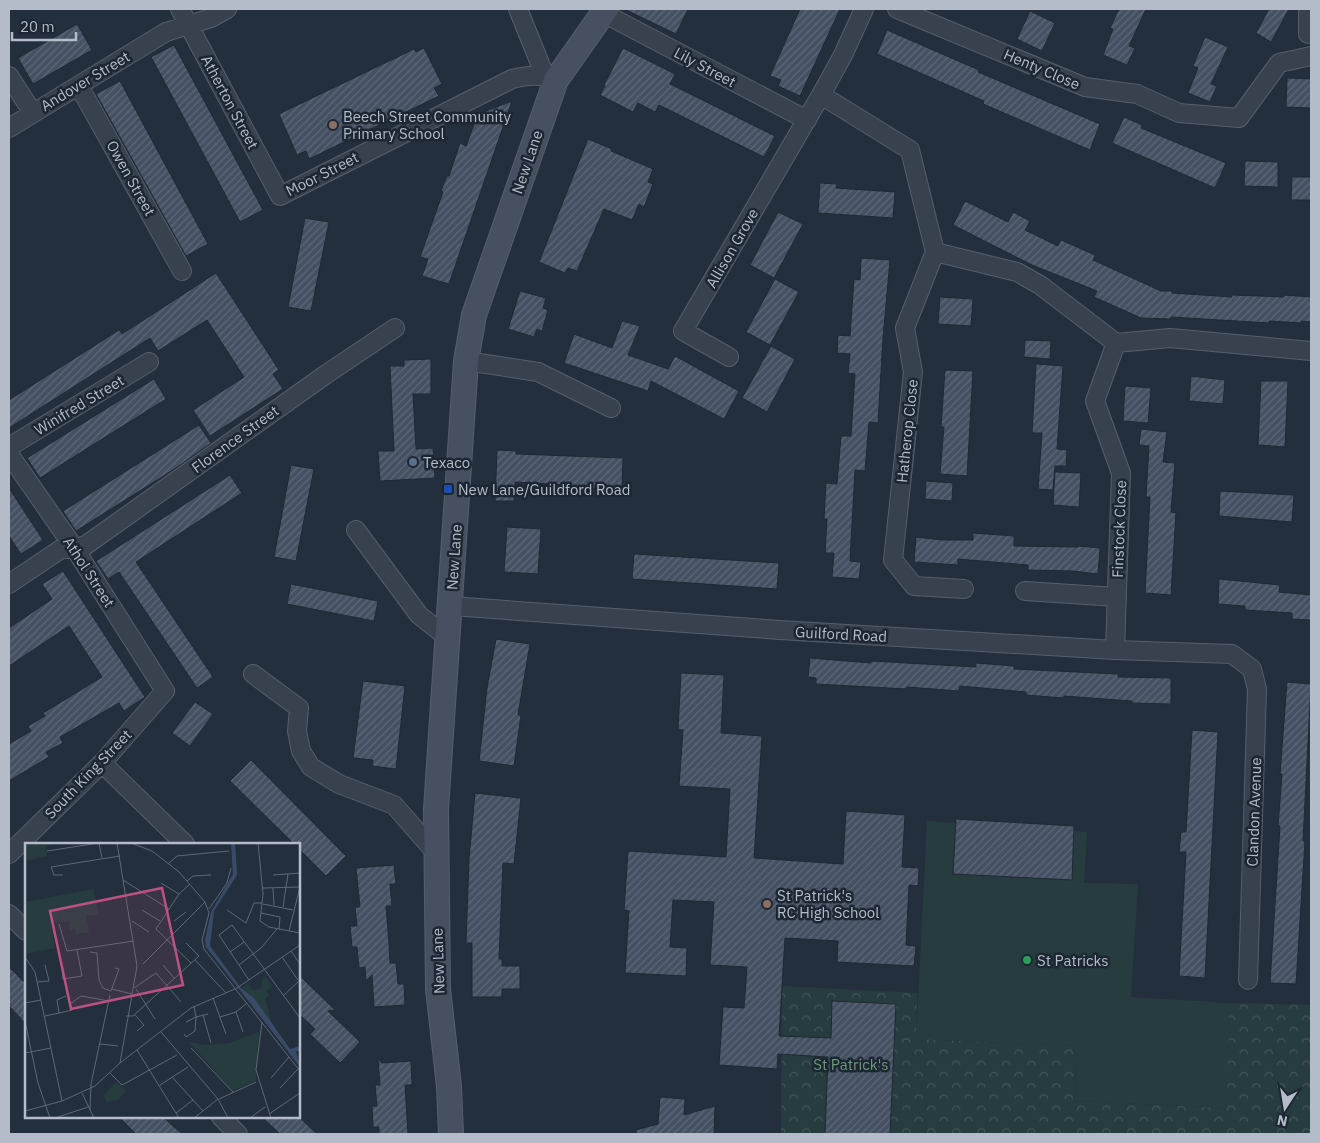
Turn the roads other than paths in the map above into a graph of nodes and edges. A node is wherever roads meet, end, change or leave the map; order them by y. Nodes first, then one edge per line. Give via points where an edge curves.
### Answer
1 (180, 9) edge
2 (227, 9) edge
3 (518, 9) edge
4 (864, 9) edge
5 (897, 9) edge
6 (1308, 9) edge
7 (604, 11) edge
8 (189, 25) junction
9 (1308, 34) dead end
10 (1311, 56) edge
11 (9, 76) edge
12 (551, 78) junction
13 (79, 86) junction
14 (821, 95) junction
15 (33, 113) junction
16 (807, 120) junction
17 (9, 128) edge
18 (280, 196) joint
19 (935, 252) junction
20 (182, 271) dead end
21 (396, 328) dead end
22 (1116, 343) junction
23 (1311, 351) edge
24 (729, 357) dead end
25 (466, 361) junction
26 (150, 362) dead end
27 (611, 408) dead end
28 (9, 447) edge
29 (9, 454) edge
30 (356, 530) dead end
31 (75, 549) junction
32 (9, 584) edge
33 (964, 589) dead end
34 (1025, 591) dead end
35 (1117, 597) junction
36 (451, 606) junction
37 (448, 638) junction
38 (1115, 650) junction
39 (1232, 654) joint
40 (253, 674) dead end
41 (165, 691) joint
42 (102, 763) junction
43 (184, 843) edge
44 (436, 853) junction
45 (9, 854) edge
46 (9, 914) edge
47 (25, 930) edge
48 (1248, 980) dead end
49 (222, 1118) edge
50 (238, 1134) edge
51 (451, 1134) edge

1 - 8 street, Atherton Street
2 - 8 street, Andover Street
3 - 12 street
4 - 14 street
5 - 10 street, Henty Close via 1085,87 1137,94 1179,113 1239,118 1279,63
6 - 9 street
7 - 12 street, New Lane
7 - 16 street, Lily Street
8 - 13 street, Andover Street via 166,32
8 - 18 street, Atherton Street
11 - 15 street
12 - 18 street, Moor Street via 529,75 512,79
12 - 25 street, New Lane via 474,315
13 - 15 street, Andover Street
13 - 20 street, Owen Street
14 - 16 street
14 - 19 street via 910,150
15 - 17 street, Andover Street
16 - 24 street, Allison Grove via 683,331
19 - 22 street via 1017,272 1040,285
19 - 33 street, Hatherop Close via 905,328 913,372 893,560 914,586
21 - 31 street, Florence Street via 86,546
22 - 23 street via 1170,338
22 - 35 street, Finstock Close via 1095,401 1121,473
25 - 27 street via 538,372
25 - 36 street, New Lane
26 - 28 street, Winifred Street
29 - 31 street, Athol Street
30 - 37 street via 419,615
31 - 32 street, Florence Street via 61,549
31 - 41 street, Athol Street
34 - 35 street
35 - 38 street, Finstock Close
36 - 37 street, New Lane
36 - 38 street, Guilford Road
37 - 44 street, New Lane
38 - 39 street, Guilford Road
39 - 48 street, Clandon Avenue via 1252,669 1257,689
40 - 44 street via 299,708 297,731 301,751 311,767 339,784 394,805
41 - 42 street, South King Street
42 - 43 street
42 - 45 street, South King Street
44 - 51 street, New Lane via 438,989
46 - 47 street
49 - 50 street

